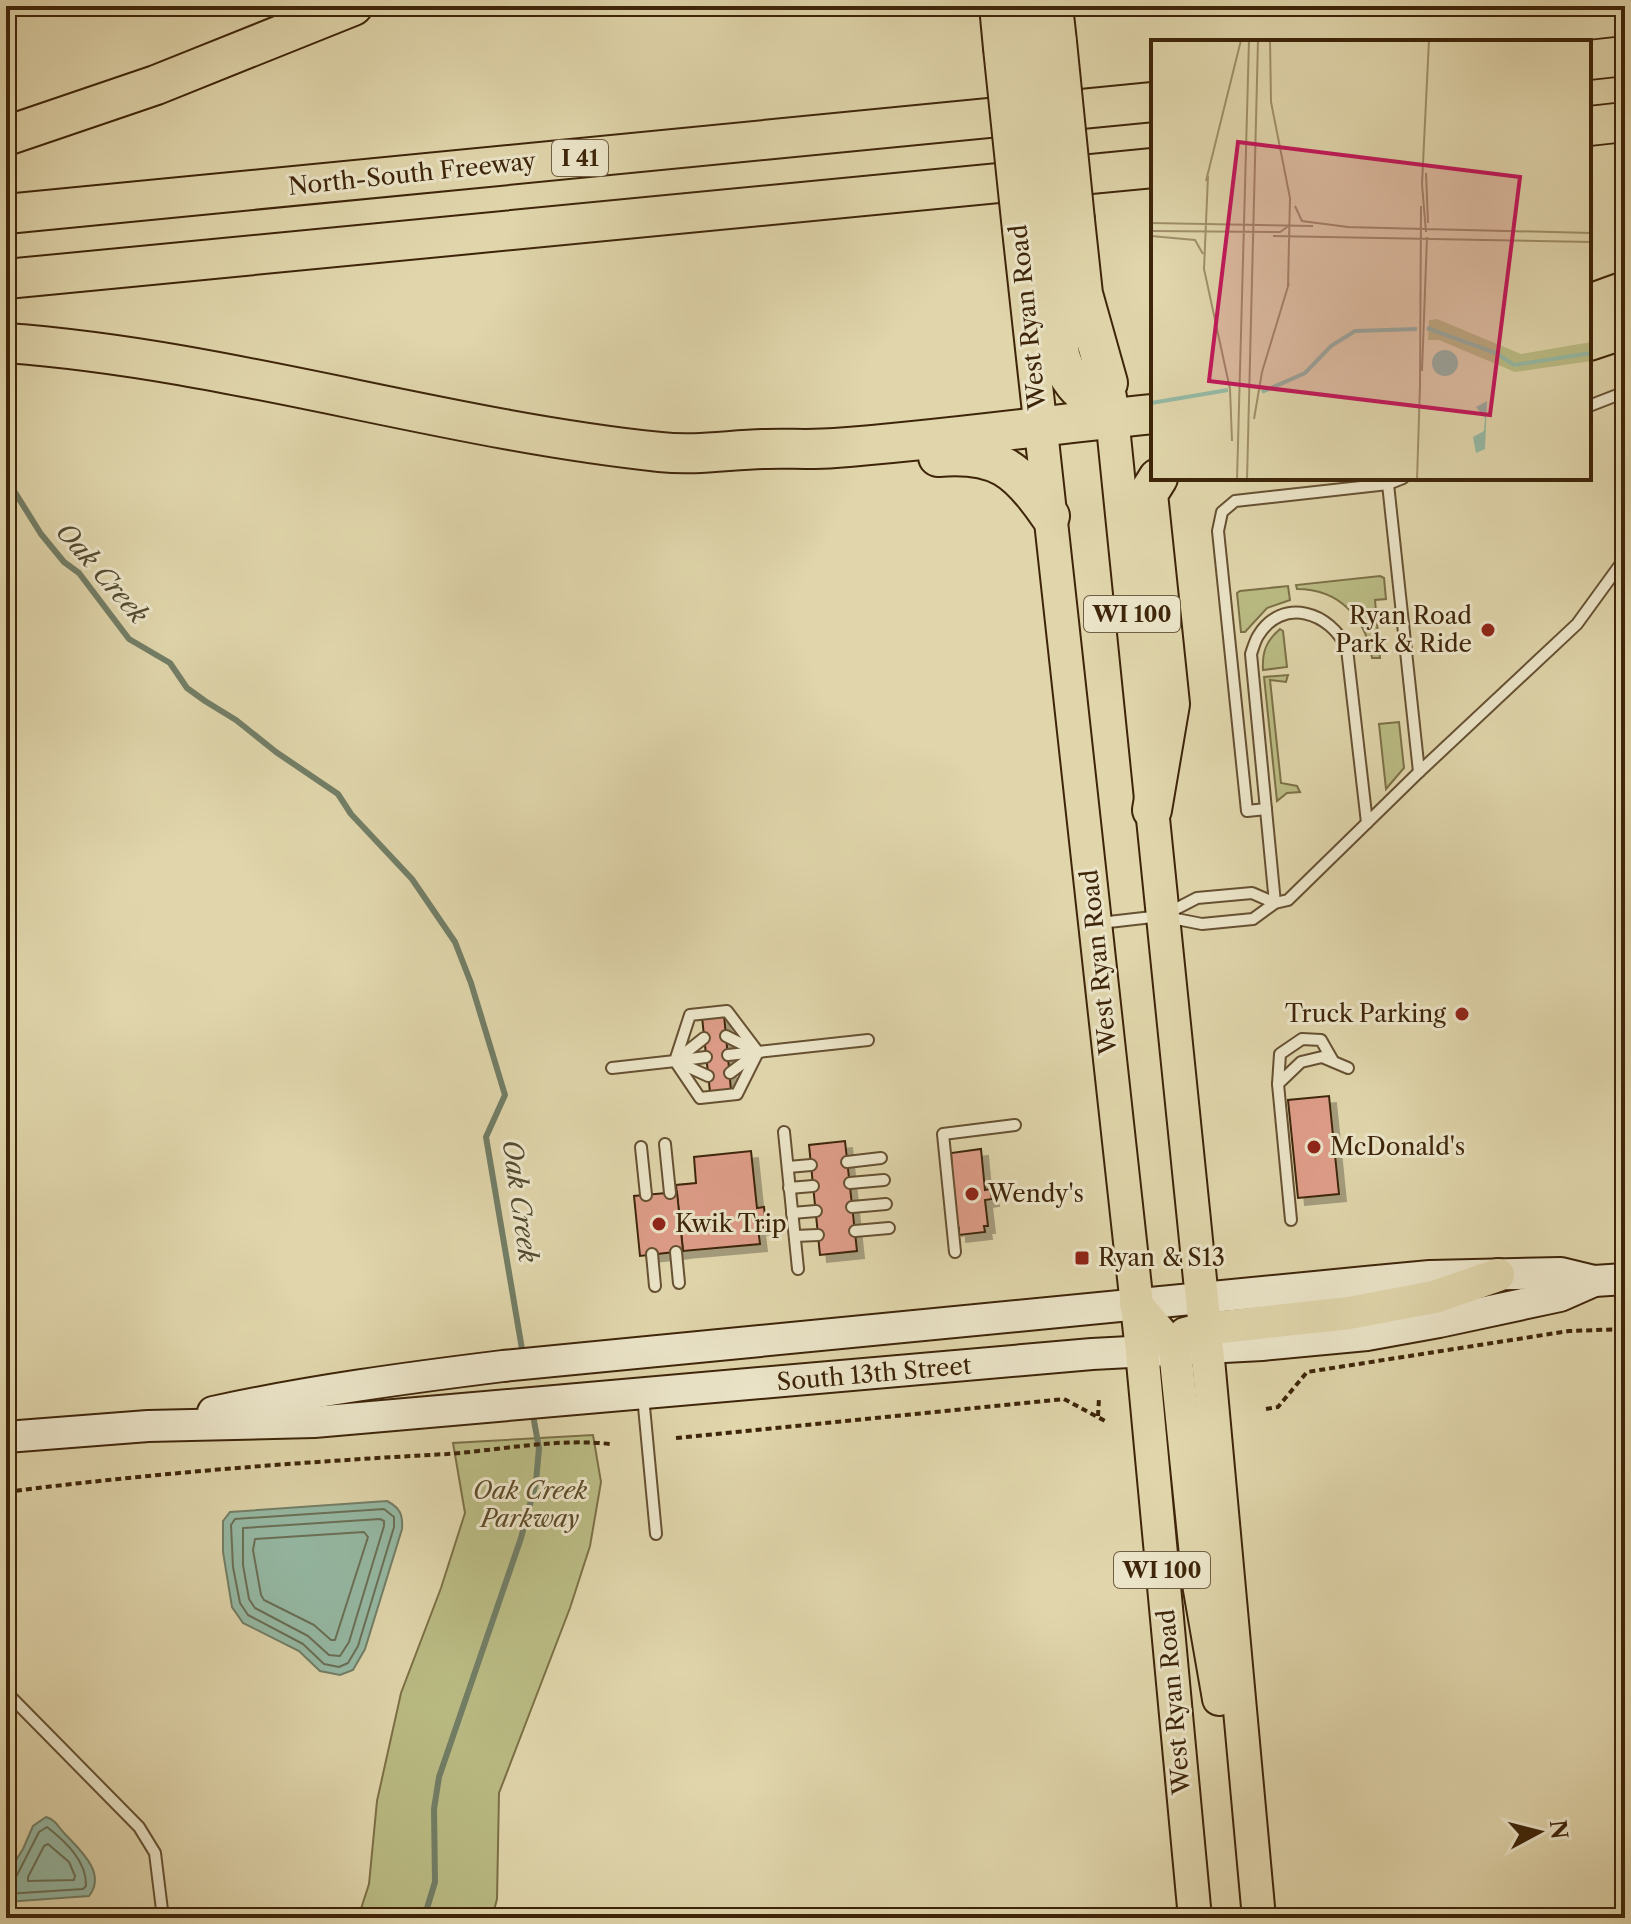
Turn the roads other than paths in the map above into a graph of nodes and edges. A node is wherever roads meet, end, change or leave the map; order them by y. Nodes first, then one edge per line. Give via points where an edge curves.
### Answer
1 (353, 6) edge
2 (996, 6) edge
3 (1024, 6) edge
4 (1068, 6) edge
5 (1042, 36) edge
6 (1625, 56) edge
7 (1591, 60) edge
8 (1151, 102) edge
9 (1625, 122) edge
10 (1591, 126) edge
11 (12, 135) edge
12 (1151, 168) edge
13 (6, 214) edge
14 (1058, 223) junction
15 (7, 279) edge
16 (1625, 291) edge
17 (1591, 303) edge
18 (1625, 329) edge
19 (1591, 340) edge
20 (14, 344) edge
21 (1625, 392) edge
22 (1110, 400) junction
23 (1591, 405) edge
24 (1151, 413) edge
25 (1040, 426) junction
26 (701, 454) junction
27 (1157, 480) edge
28 (1398, 480) edge
29 (1388, 484) junction
30 (1050, 516) junction
31 (1625, 558) edge
32 (1419, 772) junction
33 (1266, 809) junction
34 (1152, 810) junction
35 (1367, 823) junction
36 (1275, 903) junction
37 (1161, 916) junction
38 (1094, 924) junction
39 (726, 1036) dead end
40 (704, 1038) dead end
41 (868, 1040) dead end
42 (758, 1052) junction
43 (728, 1055) dead end
44 (706, 1057) dead end
45 (675, 1061) junction
46 (1333, 1061) junction
47 (612, 1068) dead end
48 (1348, 1068) dead end
49 (730, 1073) dead end
50 (708, 1076) dead end
51 (1278, 1084) junction
52 (1015, 1125) dead end
53 (784, 1132) dead end
54 (665, 1144) dead end
55 (641, 1147) dead end
56 (881, 1158) dead end
57 (847, 1162) dead end
58 (811, 1165) dead end
59 (788, 1167) junction
60 (884, 1180) dead end
61 (850, 1183) dead end
62 (813, 1186) dead end
63 (789, 1188) junction
64 (670, 1193) dead end
65 (646, 1195) dead end
66 (886, 1204) dead end
67 (852, 1207) dead end
68 (816, 1211) dead end
69 (792, 1213) junction
70 (1291, 1220) dead end
71 (889, 1228) dead end
72 (855, 1231) dead end
73 (818, 1235) dead end
74 (795, 1236) junction
75 (676, 1252) dead end
76 (955, 1252) dead end
77 (652, 1254) dead end
78 (798, 1269) dead end
79 (1498, 1275) joint
80 (1625, 1279) edge
81 (1594, 1281) junction
82 (679, 1283) dead end
83 (655, 1286) dead end
84 (1136, 1304) junction
85 (1204, 1325) junction
86 (1162, 1347) junction
87 (643, 1394) junction
88 (148, 1426) junction
89 (6, 1437) edge
90 (656, 1534) dead end
91 (6, 1692) edge
92 (1246, 1779) junction
93 (163, 1918) edge
94 (1195, 1918) edge
95 (1259, 1918) edge

1 - 11 highway via 156,85
2 - 5 main road, West Ryan Road / WI 100
3 - 5 highway
4 - 5 main road, West Ryan Road / WI 100
5 - 14 highway, bridge
5 - 14 main road, West Ryan Road / WI 100, bridge
6 - 7 highway
8 - 13 highway, North-South Freeway / I 41
9 - 10 highway
12 - 15 highway
14 - 22 highway
14 - 25 main road, West Ryan Road / WI 100
16 - 17 highway
18 - 19 highway
20 - 26 highway via 182,364 511,431
21 - 23 lane
22 - 24 highway
22 - 25 highway
22 - 34 main road, WI 100
25 - 26 highway via 833,448
25 - 30 main road, West Ryan Road / WI 100
26 - 30 highway via 761,467 983,457 1010,469
27 - 34 highway via 1148,494 1170,704
28 - 29 lane
29 - 32 lane
29 - 33 lane via 1235,501 1222,512 1218,531 1247,811
30 - 38 main road, West Ryan Road / WI 100
31 - 32 lane via 1577,624
32 - 35 lane
33 - 35 lane via 1251,654 1270,623 1283,615 1307,613 1329,623 1347,649
33 - 36 lane
34 - 37 main road, WI 100
35 - 36 lane via 1288,900
36 - 37 lane via 1253,919 1202,924
36 - 37 lane via 1252,893 1197,898
37 - 38 lane
37 - 85 main road, WI 100
38 - 84 main road, West Ryan Road / WI 100
39 - 42 lane
40 - 45 lane
41 - 42 lane
42 - 43 lane
42 - 45 lane via 737,1094 700,1098
42 - 45 lane via 727,1011 690,1015
42 - 49 lane
44 - 45 lane
45 - 47 lane
45 - 50 lane
46 - 48 lane
46 - 51 lane via 1322,1057 1301,1062
46 - 51 lane via 1321,1040 1302,1039 1280,1054
51 - 70 lane
52 - 76 lane via 943,1134
53 - 59 lane
54 - 64 lane
55 - 65 lane
56 - 57 lane
58 - 59 lane
59 - 63 lane
60 - 61 lane
62 - 63 lane
63 - 69 lane
66 - 67 lane
68 - 69 lane
69 - 74 lane
71 - 72 lane
73 - 74 lane
74 - 78 lane
75 - 82 lane
77 - 83 lane
79 - 81 street, South 13th Street via 1561,1273
79 - 85 main road via 1434,1297 1363,1311
80 - 81 street, South 13th Street
81 - 85 street, South 13th Street via 1560,1296 1367,1335
84 - 85 street, South 13th Street
84 - 86 main road, West Ryan Road / WI 100
84 - 88 street, South 13th Street via 503,1366 275,1398
85 - 86 main road
85 - 92 main road, WI 100
86 - 87 street, South 13th Street
86 - 92 main road via 1221,1709
86 - 94 main road, West Ryan Road / WI 100
87 - 88 street, South 13th Street via 314,1422
87 - 90 lane
88 - 89 street, South 13th Street
91 - 93 lane via 139,1827 155,1853
92 - 95 main road, WI 100

